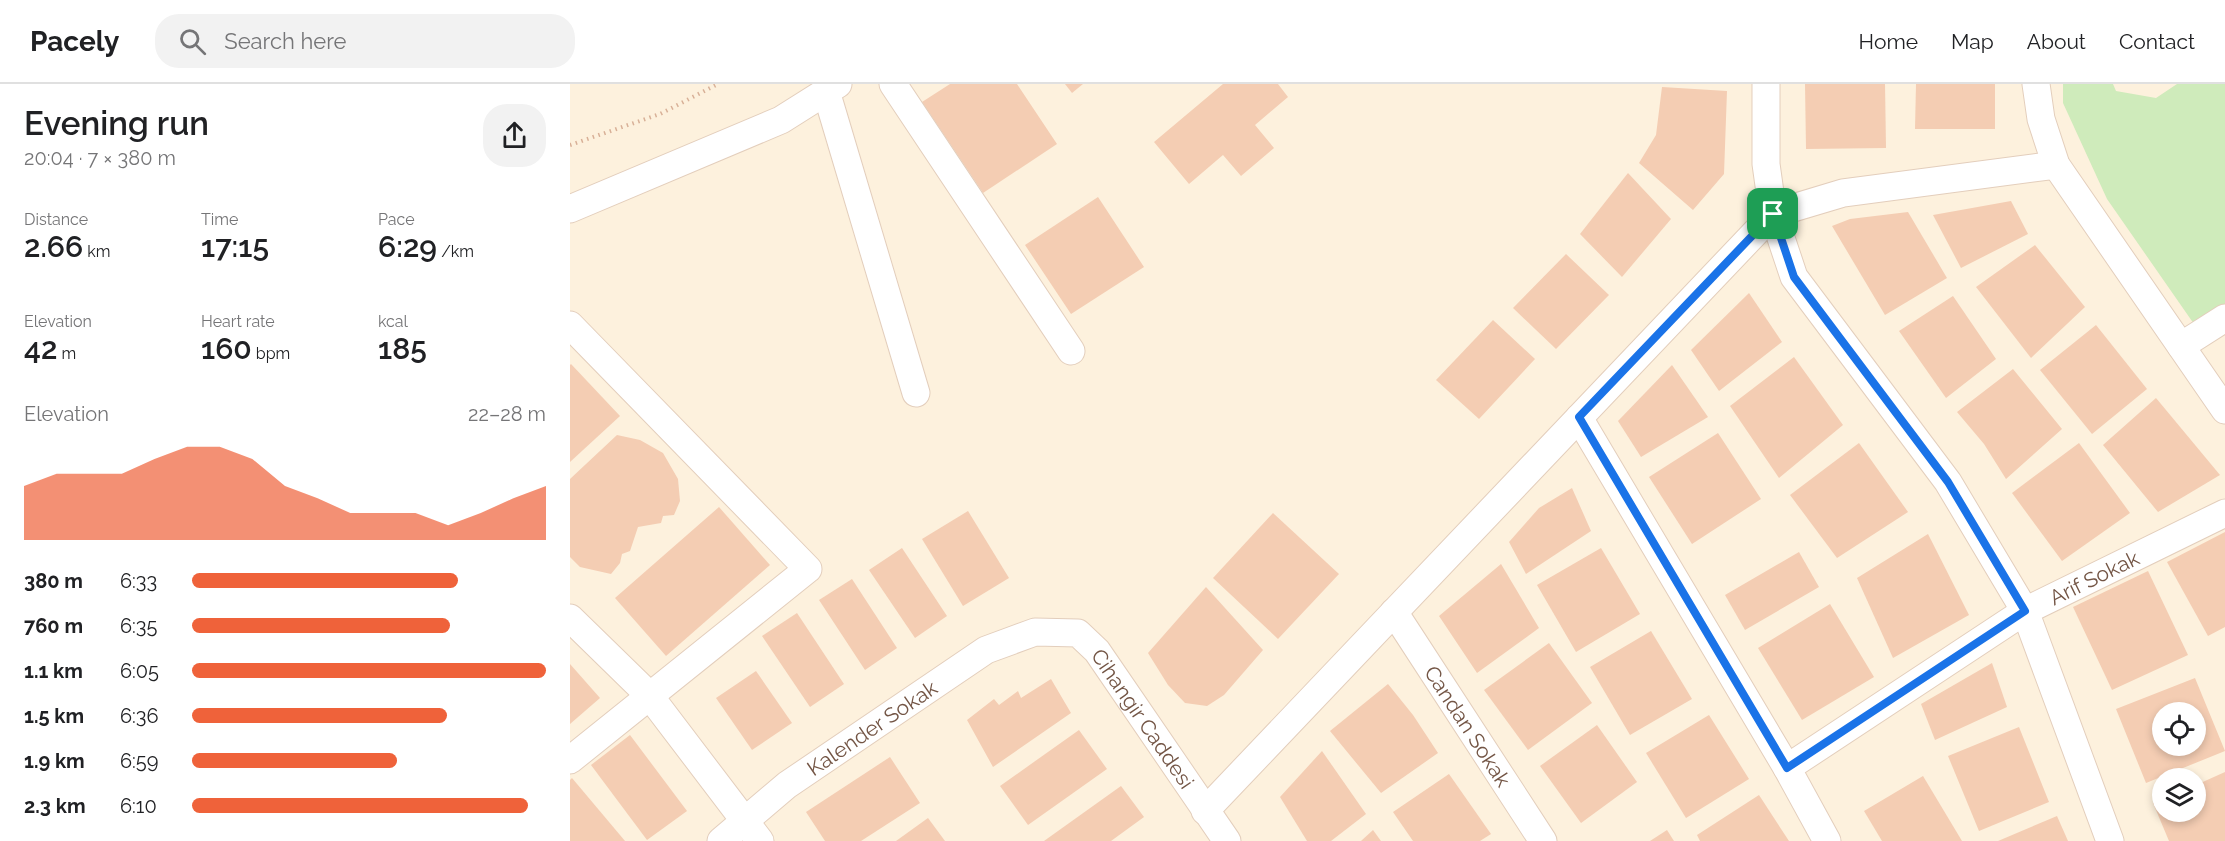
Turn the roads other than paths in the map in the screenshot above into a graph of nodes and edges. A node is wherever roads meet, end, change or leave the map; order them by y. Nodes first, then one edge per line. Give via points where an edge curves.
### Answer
1 (893, 84) edge
2 (1766, 84) edge
3 (2036, 84) edge
4 (832, 88) edge
5 (2056, 165) junction
6 (570, 209) edge
7 (1773, 214) junction
8 (2225, 318) edge
9 (570, 325) edge
10 (2181, 346) junction
11 (1071, 351) dead end
12 (916, 393) dead end
13 (2225, 410) edge
14 (1579, 417) junction
15 (2225, 513) edge
16 (2025, 611) junction
17 (1394, 612) junction
18 (570, 618) edge
19 (1035, 632) joint
20 (649, 695) junction
21 (570, 760) edge
22 (1787, 768) junction
23 (1205, 811) junction
24 (753, 831) edge
25 (721, 841) edge
26 (1227, 841) edge
27 (1543, 841) edge
28 (1827, 841) edge
29 (2110, 841) edge

1 - 11 street
2 - 7 street via 1766,164
3 - 5 street via 2040,119
4 - 6 street via 781,120
4 - 12 street
5 - 7 street via 1843,193
5 - 10 street
7 - 14 street
7 - 16 street via 1794,277 1948,482
8 - 10 street
9 - 20 street via 808,569
10 - 13 street
14 - 17 street
14 - 22 street
15 - 16 street, Arif Sokak
16 - 22 street, Arif Sokak
16 - 29 street
17 - 23 street
17 - 27 street, Candan Sokak
18 - 20 street
19 - 23 street, Cihangir Caddesi via 1078,633 1097,651
19 - 24 street, Kalender Sokak via 986,650 787,785
20 - 21 street
20 - 24 street
22 - 28 street
23 - 26 street, Cihangir Caddesi
24 - 25 street, Kalender Sokak

